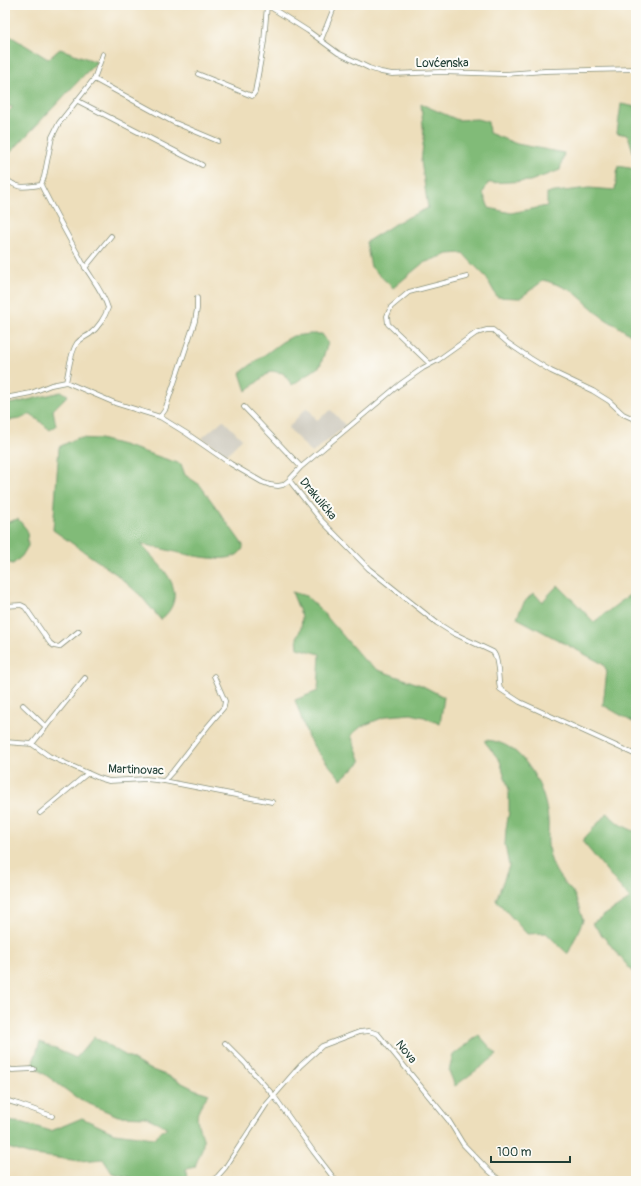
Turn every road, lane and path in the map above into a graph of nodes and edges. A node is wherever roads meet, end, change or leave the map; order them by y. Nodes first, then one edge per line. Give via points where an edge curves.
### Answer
1 (267, 5) edge
2 (335, 5) edge
3 (321, 40) junction
4 (103, 54) dead end
5 (636, 68) edge
6 (198, 74) dead end
7 (94, 79) junction
8 (78, 101) junction
9 (218, 141) dead end
10 (202, 165) dead end
11 (5, 178) edge
12 (41, 185) junction
13 (111, 236) dead end
14 (85, 268) junction
15 (467, 276) dead end
16 (197, 298) dead end
17 (430, 364) junction
18 (66, 382) junction
19 (5, 398) edge
20 (244, 407) dead end
21 (160, 417) junction
22 (636, 420) edge
23 (301, 467) junction
24 (289, 480) junction
25 (5, 606) edge
26 (79, 631) dead end
27 (214, 676) dead end
28 (85, 678) dead end
29 (23, 705) dead end
30 (46, 726) junction
31 (5, 742) edge
32 (32, 744) junction
33 (636, 755) edge
34 (88, 773) junction
35 (164, 780) junction
36 (272, 802) dead end
37 (40, 813) dead end
38 (225, 1043) dead end
39 (5, 1067) edge
40 (34, 1069) dead end
41 (274, 1096) junction
42 (5, 1100) edge
43 (52, 1116) dead end
44 (211, 1181) edge
45 (336, 1181) edge
46 (501, 1181) edge

1 - 3 street, Lovćenska
1 - 6 street via 264,42 252,96
2 - 3 street
3 - 5 street, Lovćenska via 338,54 392,74 505,74
4 - 7 street
7 - 8 street
7 - 9 street via 173,122
8 - 10 street
8 - 12 street via 52,137
11 - 12 street via 11,184 20,187
12 - 14 street
13 - 14 street
14 - 18 street via 108,308 92,333 76,345
15 - 17 street via 409,292 390,307 388,324
16 - 21 street via 195,321 165,410
17 - 22 street via 476,333 493,330 530,358 593,391 623,414
17 - 23 street via 399,385
18 - 19 street
18 - 21 street, Drakulićka via 115,403
20 - 23 street
21 - 24 street, Drakulićka via 262,482 278,486
23 - 24 street
24 - 33 street, Drakulićka via 321,520 369,569 438,623 493,652 496,655 500,689 520,702
25 - 26 street via 25,607 54,646 59,647
27 - 35 street via 225,701 224,707
28 - 30 street
29 - 30 street
30 - 32 street
31 - 32 street
32 - 34 street, Martinovac via 49,756
34 - 35 street, Martinovac via 108,781
34 - 37 street
35 - 36 street, Martinovac
38 - 41 street
39 - 40 street via 12,1070
41 - 44 street, Nova via 230,1162
41 - 45 street
41 - 46 street, Nova via 300,1066 322,1046 359,1032 369,1031 378,1034 449,1121 463,1144
42 - 43 street

